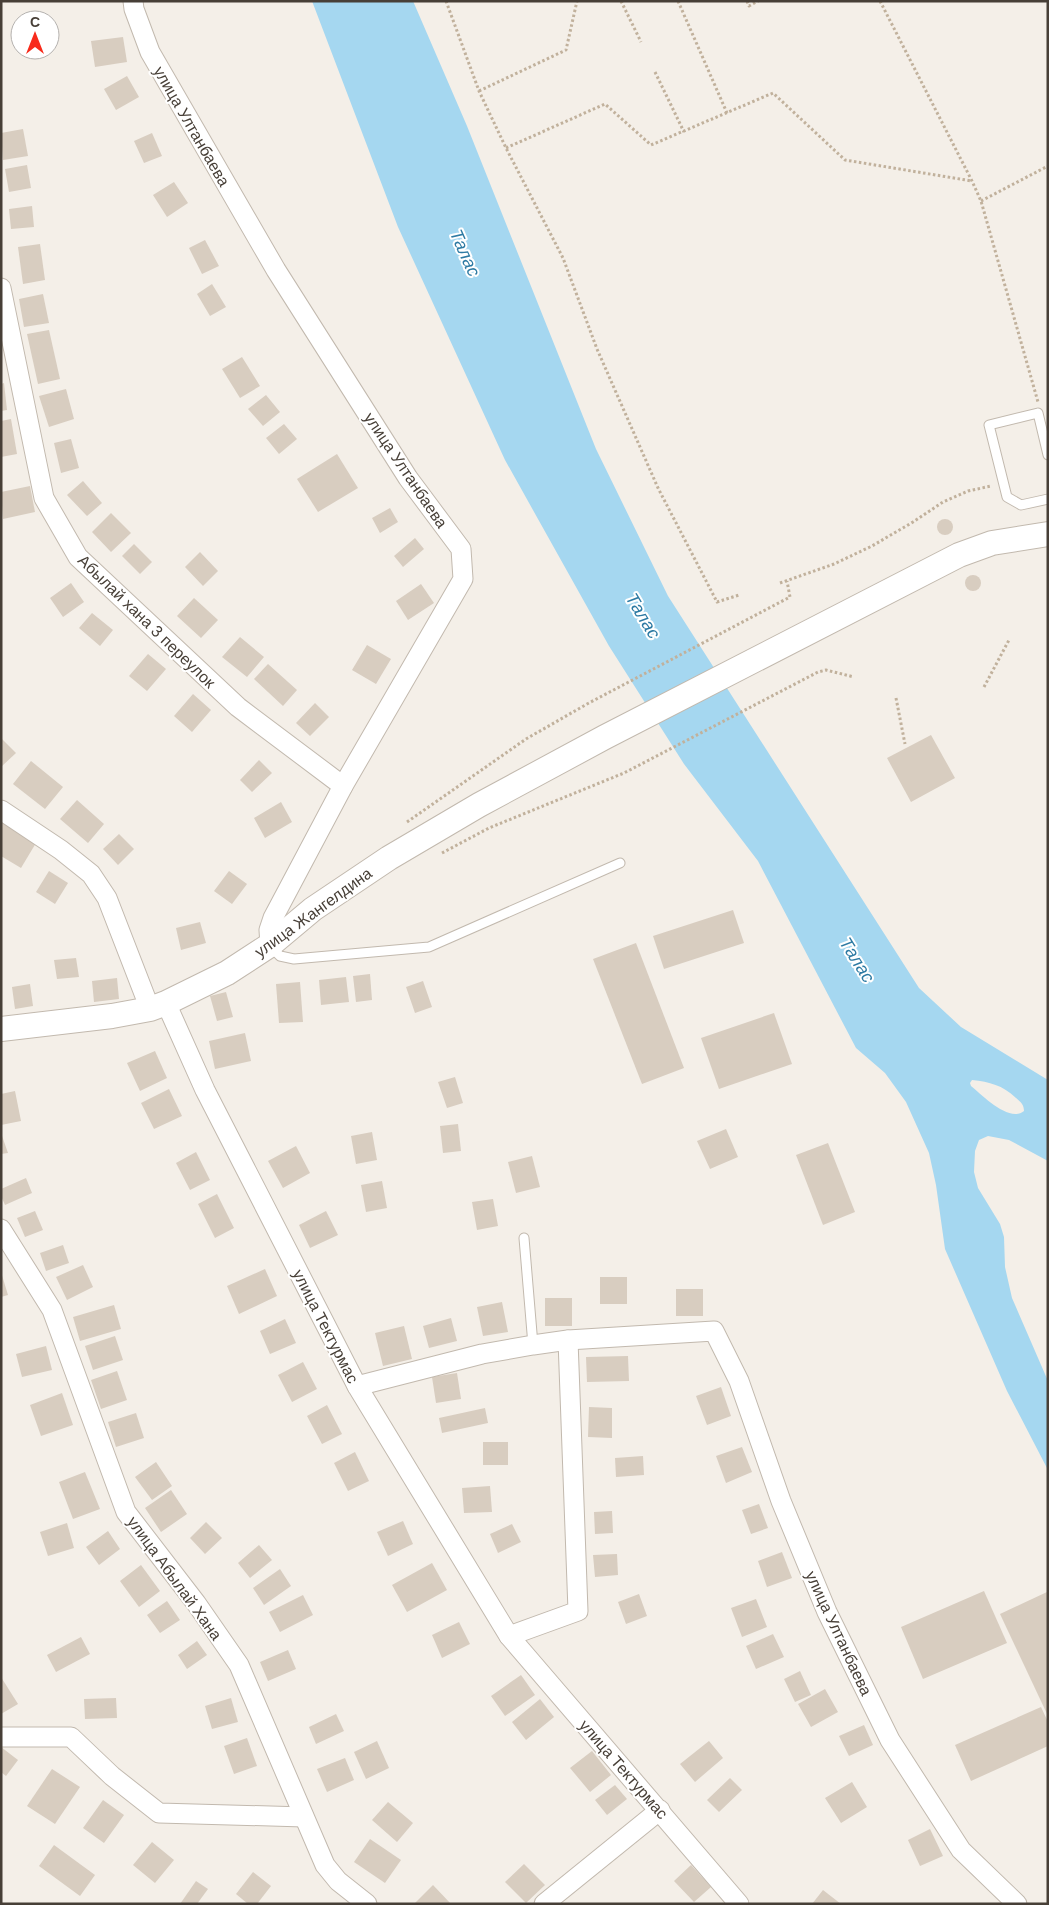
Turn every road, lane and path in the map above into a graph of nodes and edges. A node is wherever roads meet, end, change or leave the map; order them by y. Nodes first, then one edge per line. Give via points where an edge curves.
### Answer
1 (132, 1) edge
2 (446, 1) edge
3 (576, 1) edge
4 (621, 1) edge
5 (678, 1) edge
6 (746, 1) edge
7 (758, 1) edge
8 (880, 1) edge
9 (641, 42) dead end
10 (655, 72) dead end
11 (479, 91) junction
12 (727, 113) junction
13 (684, 132) junction
14 (506, 148) junction
15 (1048, 166) edge
16 (972, 181) junction
17 (980, 201) junction
18 (1, 288) edge
19 (1038, 413) junction
20 (1048, 454) edge
21 (1004, 482) junction
22 (1048, 499) edge
23 (1048, 534) edge
24 (787, 581) junction
25 (780, 583) dead end
26 (740, 596) dead end
27 (1009, 640) dead end
28 (854, 677) dead end
29 (984, 687) dead end
30 (896, 698) dead end
31 (905, 744) dead end
32 (343, 786) junction
33 (1, 810) edge
34 (402, 825) dead end
35 (436, 856) dead end
36 (620, 863) dead end
37 (270, 946) junction
38 (158, 1006) junction
39 (1, 1030) edge
40 (1, 1229) edge
41 (524, 1238) dead end
42 (568, 1340) junction
43 (533, 1345) junction
44 (357, 1386) junction
45 (509, 1636) junction
46 (1, 1737) edge
47 (660, 1810) junction
48 (304, 1817) junction
49 (367, 1904) edge
50 (544, 1904) edge
51 (738, 1904) edge
52 (1017, 1904) edge

1 - 32 street, улица Ултанбаева via 150,52 276,270 408,478 461,549 463,579
2 - 11 path
3 - 11 path via 566,50
4 - 9 path
5 - 12 path
6 - 7 path via 748,6
8 - 16 path
10 - 13 path
11 - 14 path
12 - 13 path
12 - 16 path via 773,94 845,160
13 - 14 path via 651,145 604,104
14 - 26 path via 563,258 658,488 717,602
15 - 17 path
16 - 17 path
17 - 19 path via 1038,400
18 - 32 street, Абылай хана 3 переулок via 44,498 78,557 238,707
19 - 20 lane
19 - 21 lane via 989,425
21 - 22 lane via 1007,496 1021,505
21 - 24 path via 968,491 943,502 872,546
23 - 37 street, улица Жангелдина via 992,543 959,555 604,737 479,804 389,858 313,909
24 - 25 path
24 - 34 path via 790,597 526,738
27 - 29 path
28 - 35 path via 826,670 818,672 624,773 489,828
30 - 31 path
32 - 37 street, улица Ултанбаева via 273,918 269,930
33 - 38 street, улица Тектурмас via 91,874 107,898
36 - 37 lane via 429,947 294,959 280,956
37 - 38 street, улица Жангелдина via 227,973
38 - 39 street, улица Жангелдина via 112,1016
38 - 44 street, улица Тектурмас via 205,1090
40 - 48 street, улица Абылай Хана via 52,1310 126,1512 196,1603 239,1666
41 - 43 lane
42 - 43 street
42 - 45 street via 578,1612
42 - 52 street, улица Ултанбаева via 714,1331 739,1382 781,1500 827,1612 890,1740 961,1850
43 - 44 street via 482,1354
44 - 45 street, улица Тектурмас
45 - 47 street, улица Тектурмас
46 - 48 street via 72,1737 112,1776 159,1813
47 - 50 street
47 - 51 street, улица Тектурмас
48 - 49 street, улица Абылай Хана via 325,1865 338,1881

